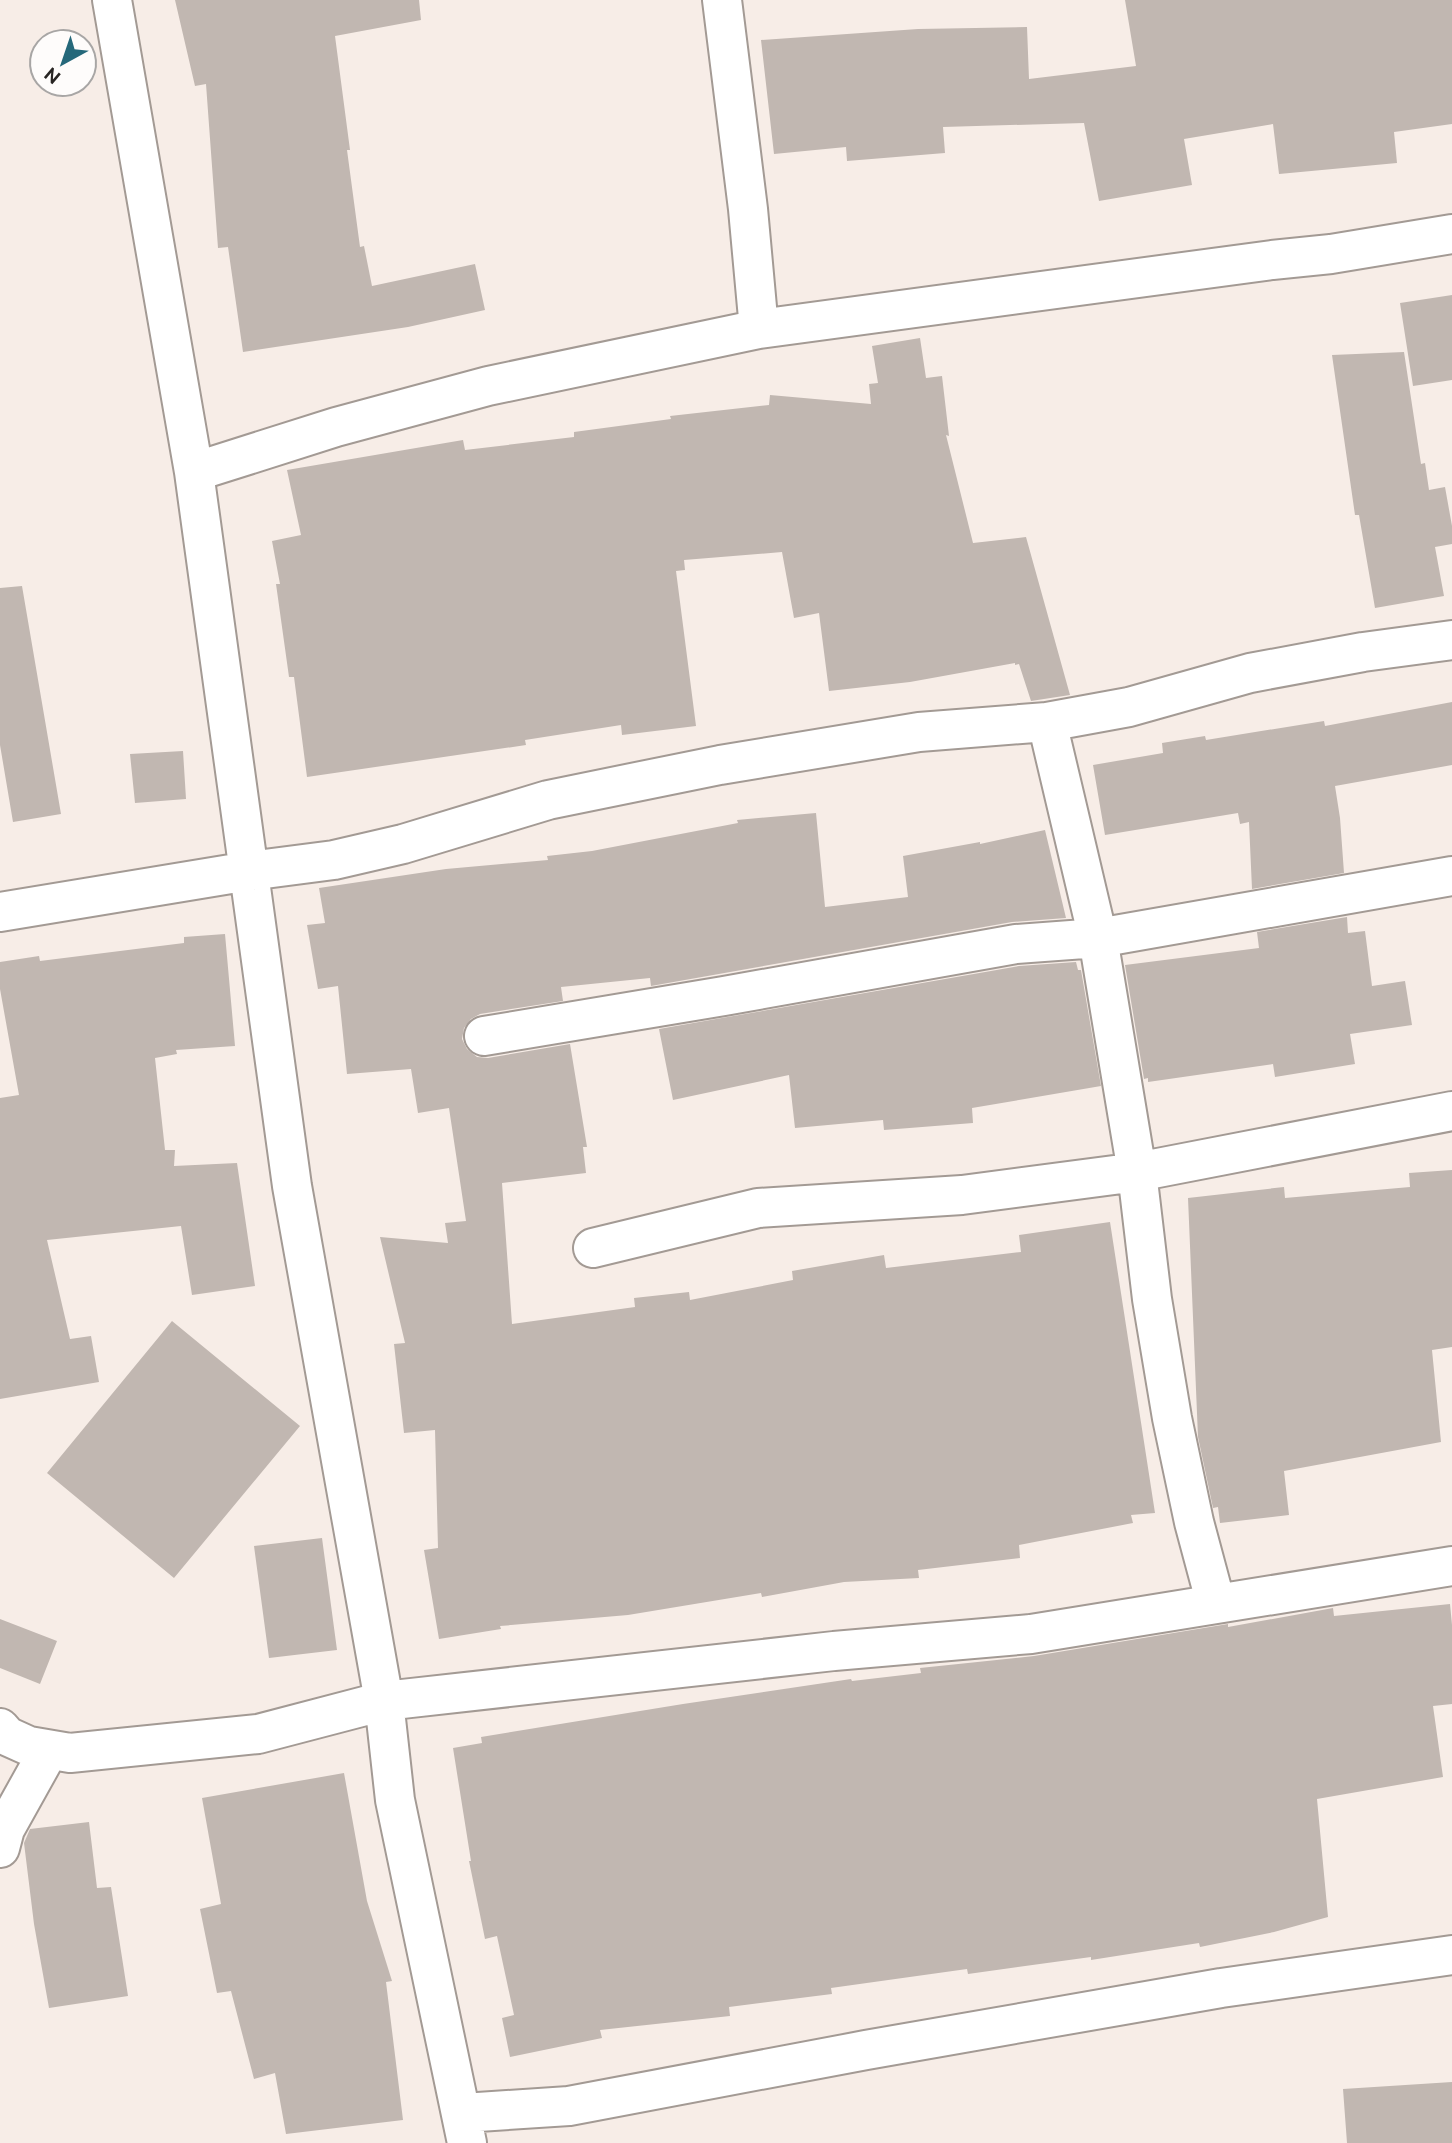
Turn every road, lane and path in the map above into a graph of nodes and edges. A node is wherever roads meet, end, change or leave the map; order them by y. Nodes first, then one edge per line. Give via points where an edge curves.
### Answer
1 (112, 0) edge
2 (722, 0) edge
3 (1452, 234) edge
4 (759, 329) junction
5 (194, 472) junction
6 (1452, 640) edge
7 (1047, 722) junction
8 (249, 871) junction
9 (1452, 876) edge
10 (0, 912) edge
11 (1098, 937) junction
12 (484, 1036) dead end
13 (1452, 1111) edge
14 (1137, 1172) junction
15 (593, 1248) dead end
16 (1452, 1566) edge
17 (1216, 1604) junction
18 (384, 1702) junction
19 (0, 1728) edge
20 (49, 1750) junction
21 (0, 1848) edge
22 (1452, 1955) edge
23 (465, 2128) edge

1 - 5 street
2 - 4 street
3 - 4 street
4 - 5 street via 488,386
5 - 8 street
6 - 7 street via 1250,673 1129,707
7 - 8 street via 919,732 720,765 548,800 334,860
7 - 11 street
8 - 10 street
8 - 18 street via 292,1186
9 - 11 street
11 - 12 street via 1016,944
11 - 14 street
13 - 14 street
14 - 15 street via 962,1195 758,1208
14 - 17 street via 1172,1418
16 - 17 street
17 - 18 street via 1031,1634 834,1651
18 - 20 street via 258,1734 70,1753
18 - 23 street via 395,1800
19 - 20 street via 29,1746
20 - 21 street via 5,1829
22 - 23 street via 1221,1988 853,2052

